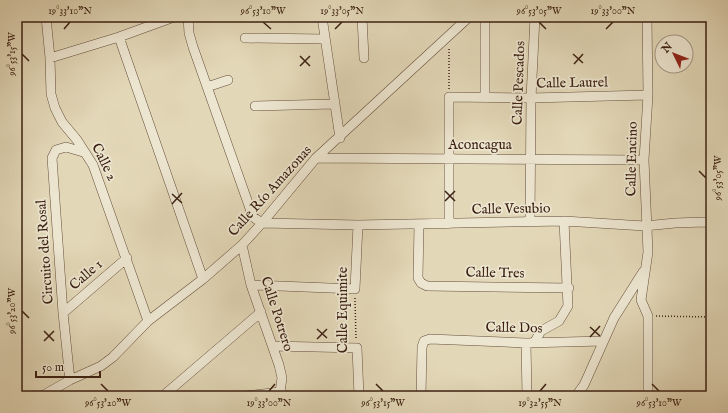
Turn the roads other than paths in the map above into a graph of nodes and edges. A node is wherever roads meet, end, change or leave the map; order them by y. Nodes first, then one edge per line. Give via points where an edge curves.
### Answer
1 (46, 17) edge
2 (174, 17) edge
3 (188, 17) edge
4 (322, 17) edge
5 (362, 17) edge
6 (469, 17) edge
7 (485, 17) edge
8 (535, 17) edge
9 (647, 17) edge
10 (119, 37) junction
11 (245, 38) dead end
12 (324, 39) junction
13 (50, 58) junction
14 (364, 58) dead end
15 (228, 80) dead end
16 (207, 87) junction
17 (648, 95) junction
18 (485, 98) junction
19 (531, 98) junction
20 (333, 104) junction
21 (255, 106) dead end
22 (340, 138) junction
23 (84, 152) junction
24 (316, 158) junction
25 (448, 159) junction
26 (531, 159) junction
27 (644, 160) junction
28 (564, 221) junction
29 (530, 222) junction
30 (262, 223) junction
31 (419, 224) junction
32 (449, 224) junction
33 (711, 224) edge
34 (358, 225) junction
35 (646, 226) junction
36 (242, 245) junction
37 (127, 258) junction
38 (646, 267) junction
39 (202, 279) junction
40 (252, 285) junction
41 (569, 288) junction
42 (630, 295) junction
43 (641, 300) junction
44 (261, 312) junction
45 (63, 313) junction
46 (148, 321) junction
47 (603, 341) junction
48 (530, 343) junction
49 (274, 346) junction
50 (70, 380) junction
51 (284, 394) edge
52 (42, 396) edge
53 (163, 396) edge
54 (245, 396) edge
55 (359, 396) edge
56 (421, 396) edge
57 (527, 396) edge
58 (576, 396) edge
59 (648, 396) edge

1 - 13 street, Calle 2
2 - 10 street
3 - 16 street via 189,32
4 - 12 street
5 - 14 street
6 - 22 street, Calle Río Amazonas
7 - 18 street
8 - 19 street, Calle Pescados
9 - 17 street, Calle Encino
10 - 13 street
10 - 39 street
11 - 12 street
12 - 20 street
13 - 23 street, Calle 2 via 51,94 55,108
15 - 16 street
16 - 30 street via 253,217
17 - 19 street, Calle Laurel
17 - 27 street, Calle Encino
18 - 19 street, Calle Laurel
18 - 25 street, Calle Laurel via 449,97
19 - 26 street, Calle Pescados
20 - 21 street
20 - 22 street
22 - 24 street, Calle Río Amazonas
23 - 37 street, Calle 2 via 93,165
23 - 45 street, Circuito del Rosal via 66,147 56,150 52,158
24 - 25 street, Aconcagua
24 - 30 street, Calle Río Amazonas
25 - 26 street, Aconcagua
25 - 32 street
26 - 27 street, Aconcagua
26 - 29 street, Calle Pescados
27 - 35 street, Calle Encino
28 - 29 street, Calle Vesubio
28 - 35 street, Calle Vesubio
28 - 41 street
29 - 32 street, Calle Vesubio
30 - 34 street, Calle Vesubio
30 - 36 street, Calle Río Amazonas
31 - 32 street, Calle Vesubio
31 - 34 street, Calle Vesubio
31 - 41 street, Calle Tres via 418,278 427,286
33 - 35 street, Calle Vesubio via 705,222
34 - 40 street, Calle Equimite via 355,289
35 - 38 street, Calle Encino
36 - 39 street, Calle Río Amazonas
36 - 40 street, Calle Potrero
37 - 45 street, Calle 1
37 - 46 street, Calle 2
38 - 42 street
38 - 43 street, Calle Encino
39 - 46 street, Calle Río Amazonas
40 - 44 street, Calle Potrero
41 - 48 street via 565,314 559,321 541,331
42 - 43 street
42 - 47 street via 614,318
43 - 59 street via 648,316
44 - 49 street, Calle Potrero
44 - 53 street
45 - 50 street, Circuito del Rosal
46 - 50 street, Calle Río Amazonas via 113,357 101,366
47 - 48 street, Calle Dos
47 - 58 street
48 - 56 street, Calle Dos via 430,339 424,341
48 - 57 street
49 - 51 street, Calle Potrero
49 - 55 street, Calle Equimite via 357,348
50 - 52 street, Calle Río Amazonas
51 - 54 street

